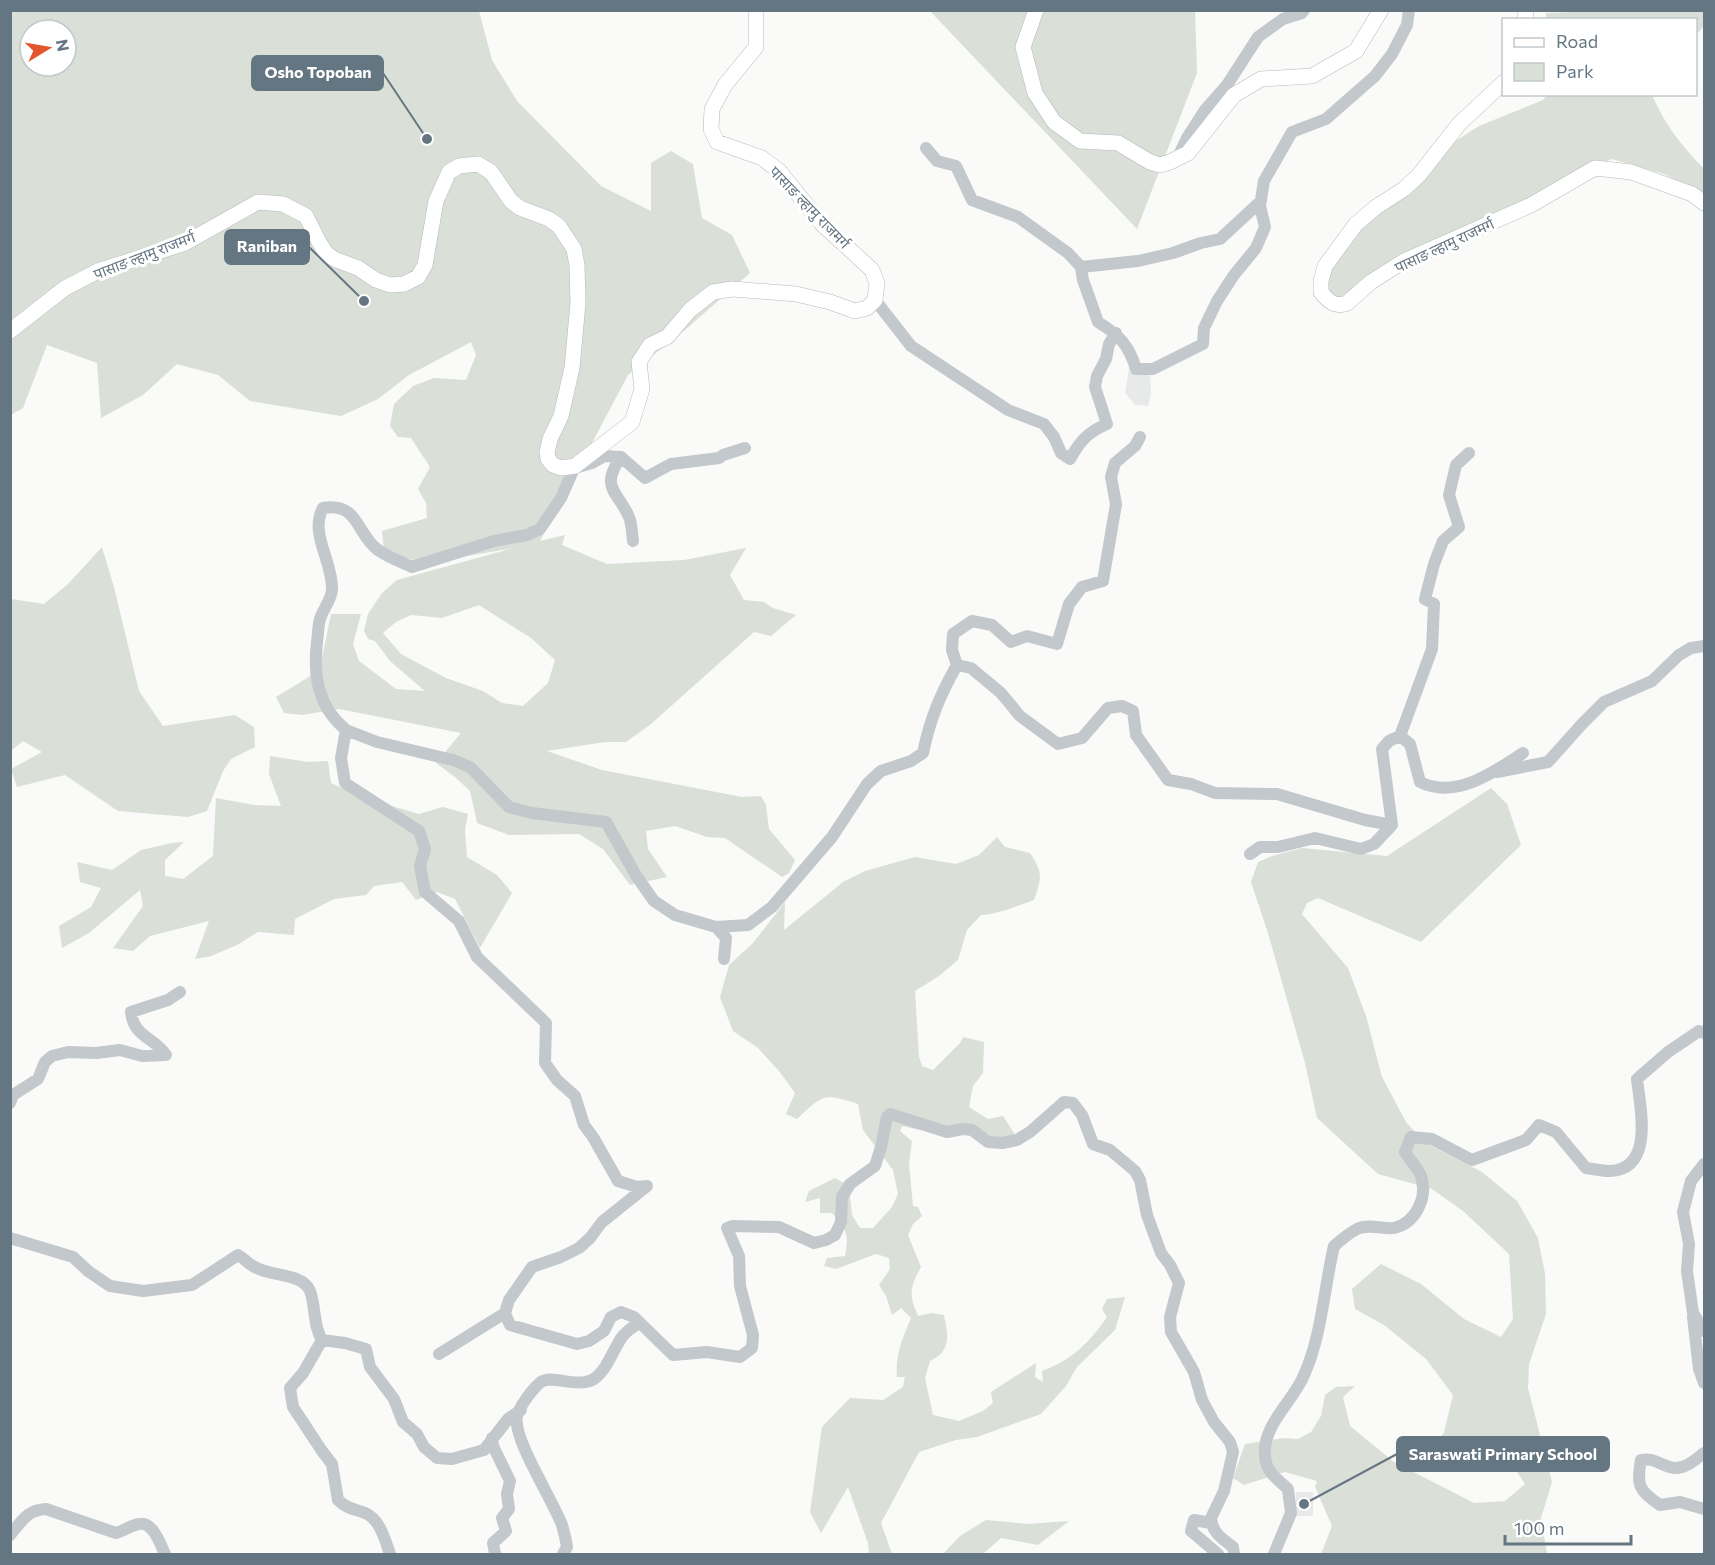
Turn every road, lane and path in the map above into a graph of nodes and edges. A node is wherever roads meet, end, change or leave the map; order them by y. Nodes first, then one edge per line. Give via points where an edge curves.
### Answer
1 (756, 10) edge
2 (1036, 10) edge
3 (1304, 10) edge
4 (1381, 10) edge
5 (1409, 10) edge
6 (1502, 83) edge
7 (926, 148) dead end
8 (1178, 157) junction
9 (1260, 202) junction
10 (1704, 203) edge
11 (1081, 267) junction
12 (875, 300) junction
13 (10, 331) edge
14 (1116, 333) junction
15 (1140, 437) dead end
16 (745, 448) dead end
17 (1469, 453) dead end
18 (621, 457) junction
19 (574, 467) junction
20 (633, 541) dead end
21 (1704, 646) edge
22 (957, 665) junction
23 (346, 730) junction
24 (1400, 736) junction
25 (1523, 753) dead end
26 (1490, 773) junction
27 (1392, 825) junction
28 (1250, 854) dead end
29 (716, 927) junction
30 (724, 959) dead end
31 (180, 992) dead end
32 (1704, 1033) edge
33 (10, 1103) edge
34 (1704, 1164) edge
35 (10, 1238) edge
36 (1693, 1312) junction
37 (505, 1314) junction
38 (639, 1323) junction
39 (1704, 1331) edge
40 (322, 1340) junction
41 (439, 1354) dead end
42 (1704, 1383) edge
43 (521, 1410) junction
44 (492, 1438) junction
45 (1704, 1453) edge
46 (1704, 1509) edge
47 (1211, 1523) junction
48 (10, 1535) edge
49 (165, 1554) edge
50 (390, 1554) edge
51 (495, 1554) edge
52 (563, 1554) edge
53 (1218, 1554) edge
54 (1234, 1554) edge
55 (1274, 1554) edge

1 - 12 main road, पासाङ ल्हामु राजमर्ग via 756,47 725,85 712,110 711,129 717,142 762,158 780,172 822,224 872,270 877,283
2 - 8 main road via 1023,47 1035,93 1054,122 1080,141 1118,143 1154,164
3 - 8 street via 1283,19 1258,38 1205,110
4 - 8 main road via 1356,51 1312,76 1261,79 1234,95 1188,153
5 - 9 street via 1407,25 1375,76 1326,119 1292,132 1264,181
6 - 10 main road, पासाङ ल्हामु राजमर्ग via 1459,124 1419,175 1356,224 1325,266 1321,292 1331,303 1347,303 1404,261 1531,205 1596,168 1631,172 1692,194
7 - 11 street via 936,161 956,166 972,200 1018,217
9 - 11 street via 1220,239 1173,254
9 - 14 street via 1265,226 1256,248 1217,301 1204,328 1203,344 1153,369 1136,369 1131,353
11 - 14 street via 1098,322
12 - 14 street via 911,346 1008,410 1044,424 1061,453 1070,459 1079,442 1107,424 1095,387 1096,376
12 - 19 main road via 855,312 796,294 732,289 713,292 690,310 667,337 650,345 639,362 642,389 632,422
13 - 19 main road, पासाङ ल्हामु राजमर्ग via 65,288 98,271 185,243 258,202 283,204 306,216 318,242 334,259 376,280 404,284 418,277 425,265 436,201 449,172 459,166 478,164 491,172 520,208 559,226 574,249 578,303 572,368 561,416 547,452 553,465
15 - 22 street via 1116,463 1111,477 1116,504 1102,580 1082,587 1069,604 1057,644 1027,636 1011,642 992,625 972,621 953,634 952,650
16 - 18 street via 719,458 670,464 645,478
17 - 24 street via 1456,465 1449,495 1459,527 1443,541 1425,599 1434,604 1432,649
18 - 19 street via 604,456
18 - 20 street via 612,469 611,488 629,517
19 - 23 street via 561,498 540,529 412,567 377,549 349,512 335,506 323,508 317,528 330,567 332,591 320,620 316,681 332,719
21 - 26 street via 1679,656 1652,681 1604,702 1548,762
22 - 27 street via 971,668 1001,693 1020,716 1058,744 1082,738 1107,708 1122,706 1133,711 1136,735 1168,780 1215,793 1277,794
22 - 29 street via 930,721 923,753 881,771 867,784 832,837 772,907 748,925
23 - 29 street via 470,767 509,807 606,822 654,901 675,915
23 - 37 street via 341,758 345,783 419,831 425,849 420,866 425,892 459,921 477,957 546,1023 545,1063 556,1080 575,1096 584,1125 618,1181 647,1186 602,1222 579,1248 532,1267 509,1300
24 - 26 street via 1410,744 1420,782 1427,785 1447,789
24 - 27 street via 1382,749
25 - 26 street
27 - 28 street via 1374,843 1361,849 1316,837 1278,847 1260,847
29 - 30 street via 726,938
31 - 33 street via 131,1012 138,1032 166,1055 142,1056 120,1050 52,1056 38,1079 13,1095
32 - 55 street via 1699,1031 1637,1078 1643,1135 1634,1160 1626,1167 1610,1171 1586,1168 1556,1132 1539,1125 1526,1140 1472,1160 1432,1139 1411,1137 1405,1152 1421,1176 1419,1209 1401,1225 1358,1228 1334,1246 1304,1376 1269,1431 1265,1456 1270,1473 1288,1489 1291,1513
34 - 36 street via 1691,1181 1683,1212
35 - 40 street via 73,1257 110,1286 143,1291 192,1285 238,1255 253,1267 305,1283 316,1332
36 - 39 street
36 - 42 street
37 - 38 street via 510,1325 577,1344 604,1331 611,1317 621,1312
37 - 41 street
38 - 43 street via 623,1335 594,1379 584,1383 542,1381
38 - 47 street via 673,1355 707,1352 740,1356 752,1348 753,1335 740,1286 739,1256 727,1228 779,1227 814,1243 835,1236 841,1222 842,1197 850,1184 874,1166 890,1113 947,1132 972,1130 988,1142 1002,1143 1030,1132 1064,1102 1073,1103 1093,1144 1110,1150 1136,1171 1162,1258 1179,1283 1170,1317 1171,1332 1194,1372 1202,1400 1233,1452
40 - 44 street via 366,1349 370,1367 394,1399 403,1422 437,1458 452,1459 484,1450
40 - 50 street via 290,1388 293,1407 332,1464 338,1500 374,1518
43 - 44 street
43 - 52 street via 517,1416 518,1433 562,1524 567,1547
44 - 51 street via 510,1481 509,1509 502,1518 506,1531 493,1544
45 - 46 street via 1675,1468 1649,1458 1641,1460 1638,1477 1644,1495 1660,1505 1680,1502
47 - 53 street via 1194,1520 1191,1531
47 - 54 street via 1217,1534 1233,1547
48 - 49 street via 28,1514 46,1509 116,1533 144,1524 151,1528

